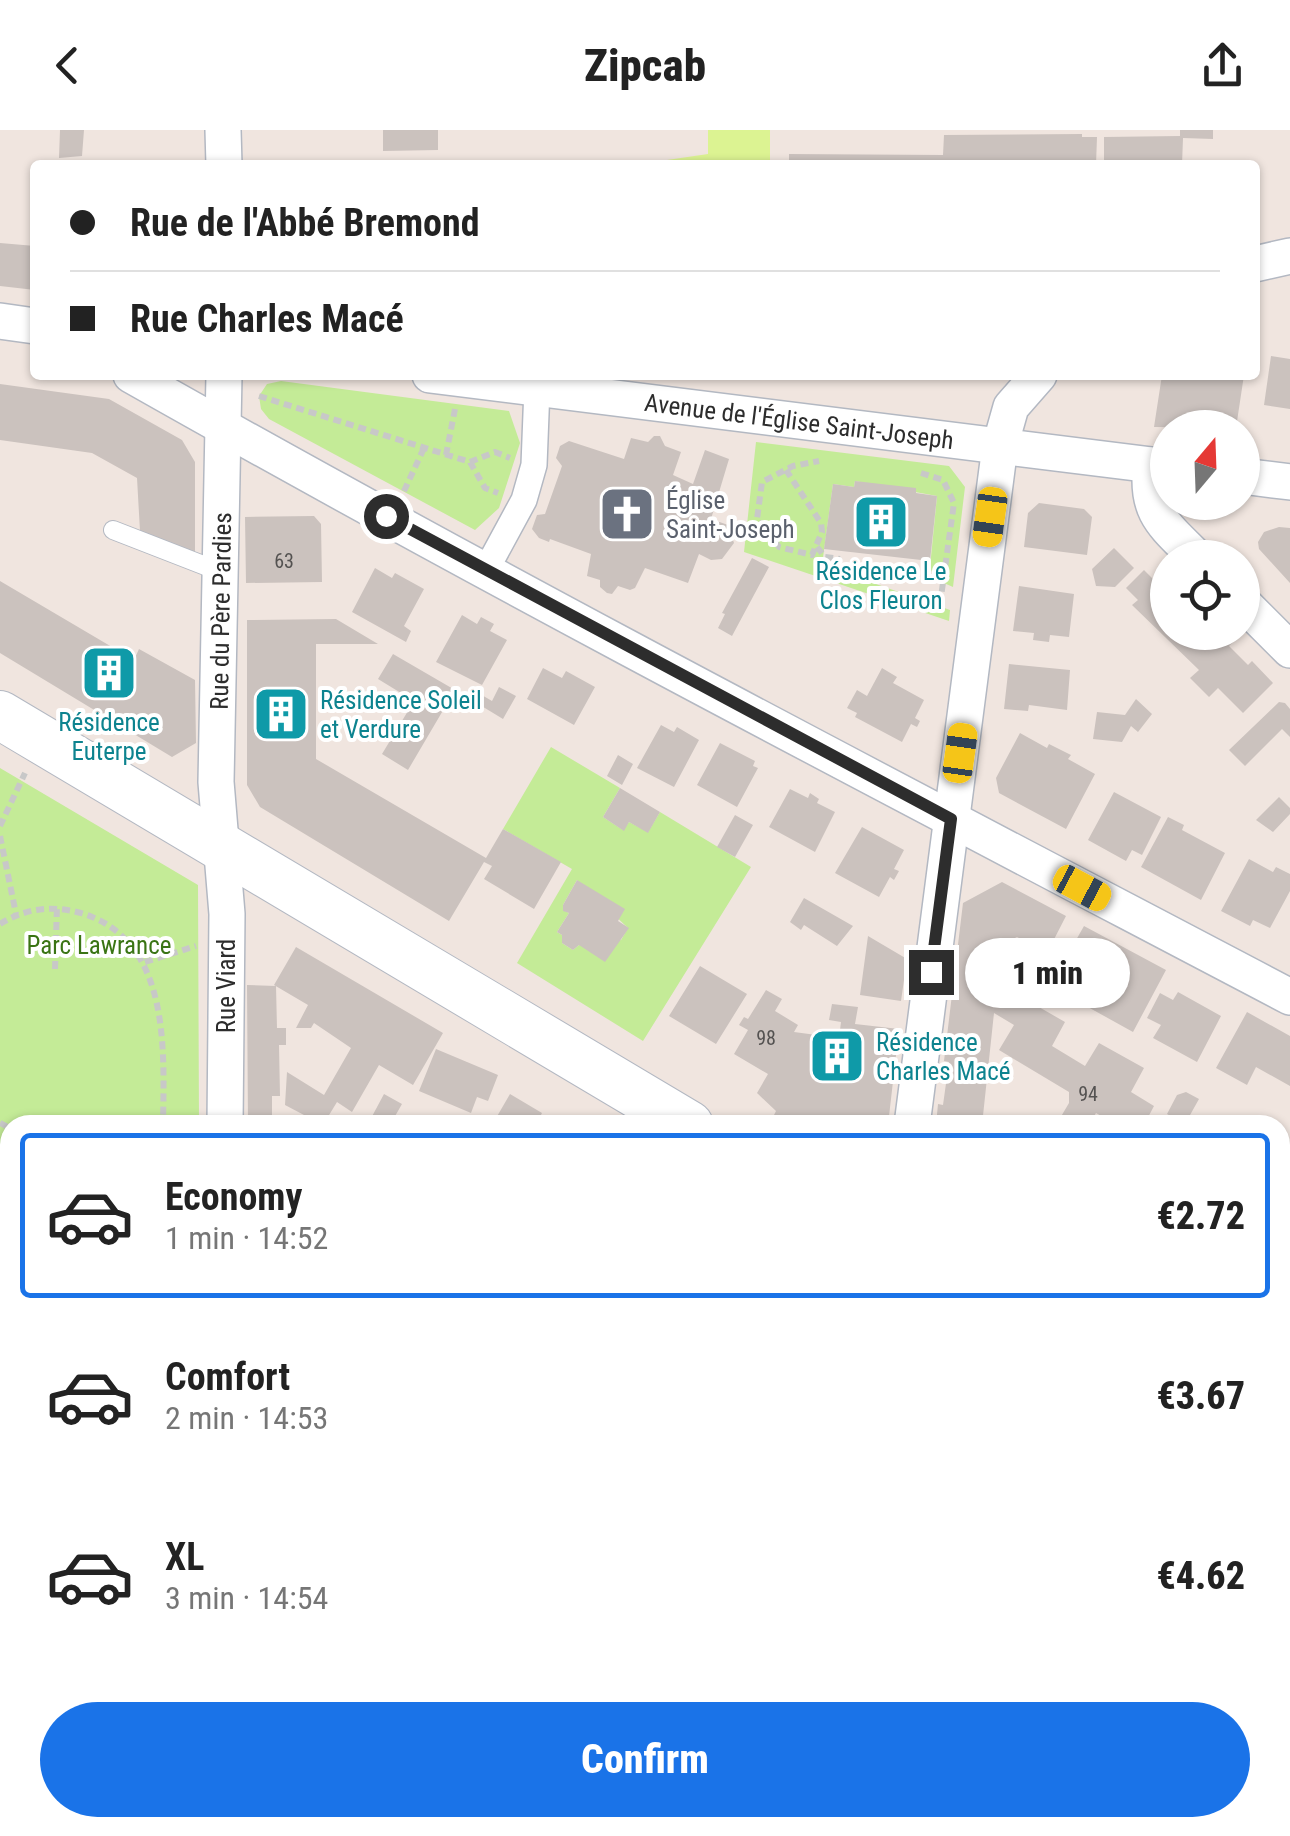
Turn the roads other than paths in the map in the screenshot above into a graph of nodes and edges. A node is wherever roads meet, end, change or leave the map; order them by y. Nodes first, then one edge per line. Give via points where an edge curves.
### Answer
1 (223, 130) edge
2 (224, 160) edge
3 (1290, 256) edge
4 (1260, 263) edge
5 (0, 322) edge
6 (30, 325) edge
7 (140, 380) edge
8 (224, 380) edge
9 (469, 380) edge
10 (1035, 380) edge
11 (537, 388) junction
12 (223, 428) junction
13 (1000, 446) junction
14 (1150, 465) edge
15 (1260, 478) edge
16 (1290, 482) edge
17 (1162, 520) edge
18 (113, 530) dead end
19 (1181, 540) edge
20 (486, 570) junction
21 (221, 572) junction
22 (1260, 620) edge
23 (1290, 650) edge
24 (0, 715) edge
25 (951, 819) junction
26 (220, 847) junction
27 (1290, 997) edge
28 (225, 1115) edge
29 (672, 1115) edge
30 (913, 1115) edge

1 - 2 street
3 - 4 street
5 - 6 street
7 - 12 street
8 - 12 street, Rue du Père Pardies
9 - 11 street, Avenue de l'Église Saint-Joseph
10 - 13 street via 1011,407
11 - 13 street, Avenue de l'Église Saint-Joseph
11 - 20 street via 530,479
12 - 20 street
12 - 21 street, Rue du Père Pardies
13 - 14 street, Avenue de l'Église Saint-Joseph
13 - 25 street
15 - 16 street
17 - 19 street
18 - 21 lane
20 - 25 street
21 - 26 street, Rue du Père Pardies
22 - 23 street
24 - 26 main road
25 - 27 street
25 - 30 street
26 - 28 street, Rue Viard
26 - 29 main road

